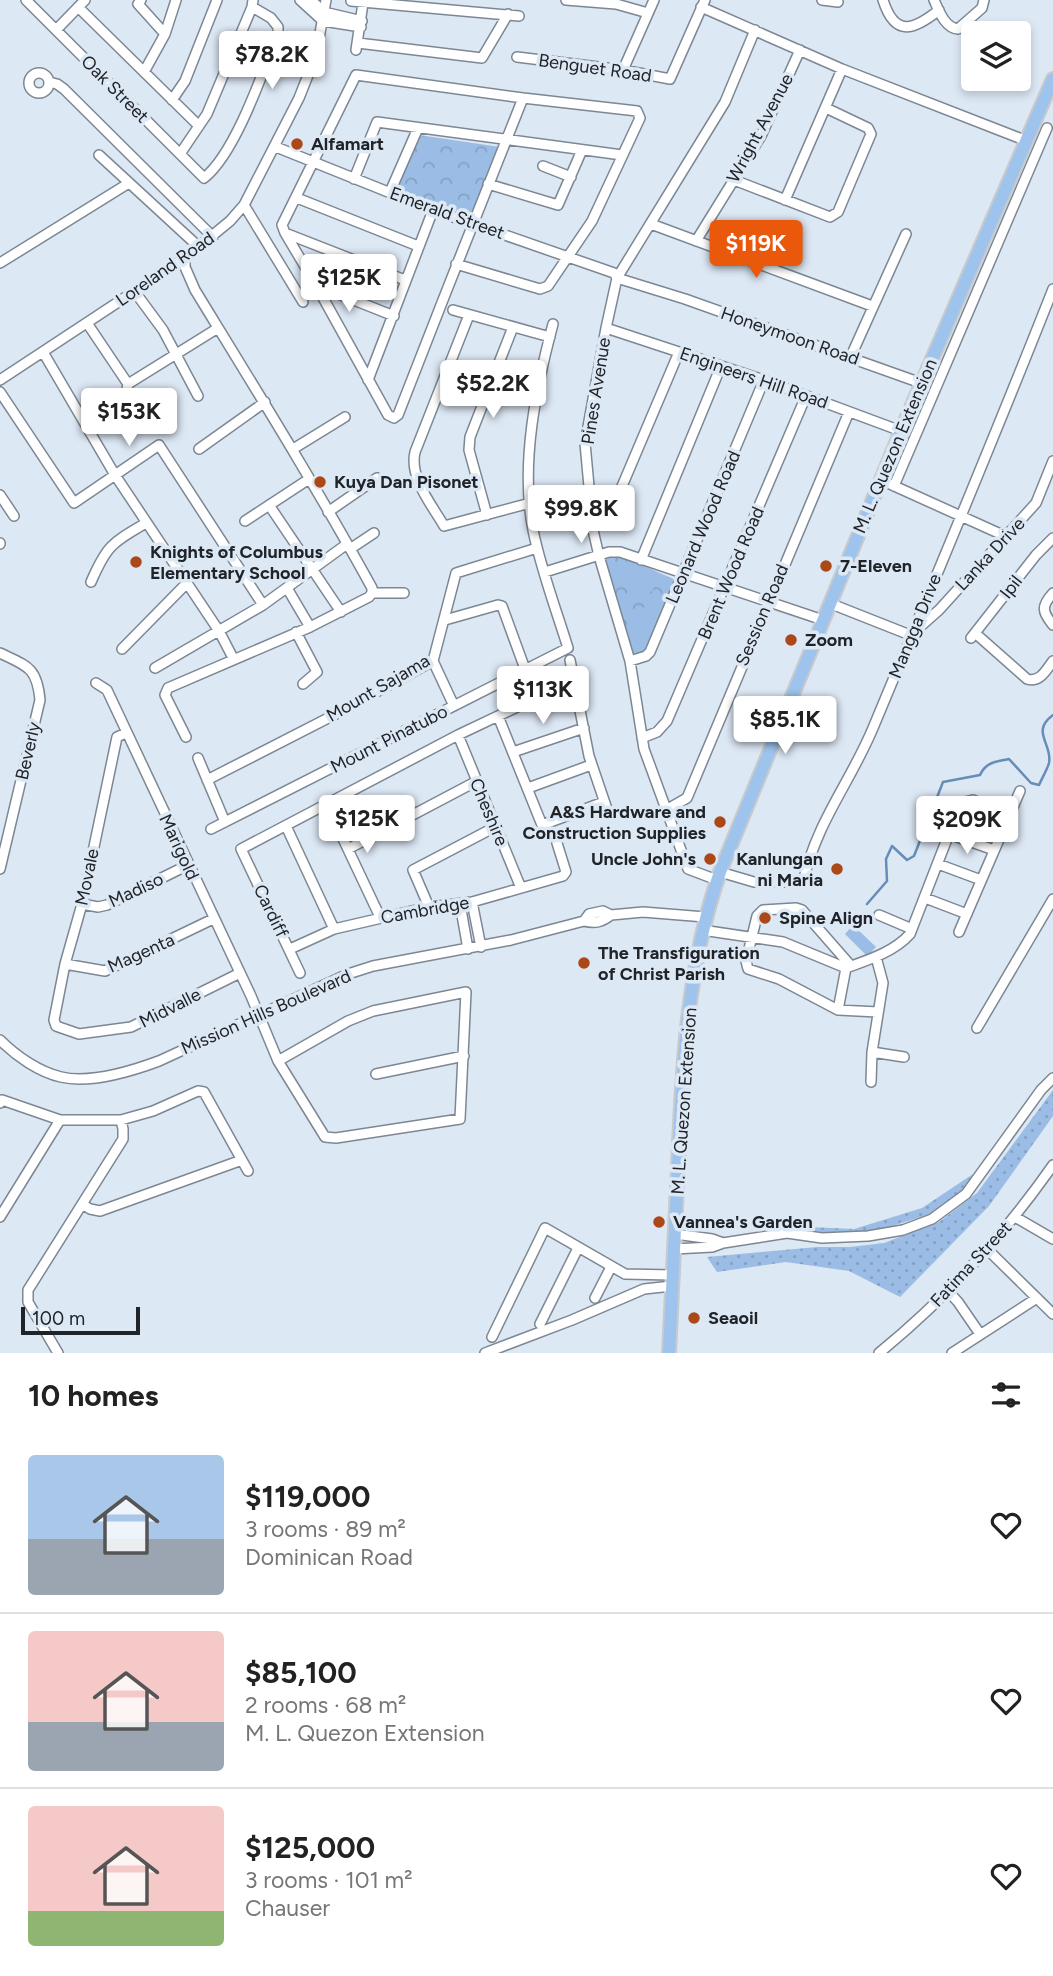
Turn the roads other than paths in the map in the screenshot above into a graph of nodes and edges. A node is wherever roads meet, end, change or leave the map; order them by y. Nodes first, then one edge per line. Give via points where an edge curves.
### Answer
1 (141, 0) edge
2 (176, 0) edge
3 (216, 0) edge
4 (300, 0) edge
5 (311, 0) edge
6 (326, 0) edge
7 (566, 0) edge
8 (654, 0) edge
9 (822, 0) edge
10 (883, 0) edge
11 (934, 0) edge
12 (351, 1) edge
13 (984, 1) edge
14 (32, 2) edge
15 (838, 2) edge
16 (82, 3) edge
17 (252, 3) edge
18 (363, 3) junction
19 (703, 4) edge
20 (939, 10) junction
21 (648, 13) junction
22 (508, 15) junction
23 (519, 16) dead end
24 (323, 17) junction
25 (362, 24) junction
26 (56, 30) junction
27 (755, 30) junction
28 (165, 34) junction
29 (800, 50) junction
30 (517, 57) dead end
31 (842, 69) junction
32 (623, 70) junction
33 (144, 72) junction
34 (1053, 79) edge
35 (49, 82) dead end
36 (523, 98) junction
37 (172, 100) junction
38 (826, 108) junction
39 (199, 126) junction
40 (1045, 127) edge
41 (418, 128) junction
42 (506, 139) junction
43 (1027, 141) junction
44 (276, 147) junction
45 (582, 150) junction
46 (180, 154) junction
47 (99, 155) dead end
48 (622, 155) junction
49 (314, 163) junction
50 (543, 166) dead end
51 (571, 177) junction
52 (354, 179) junction
53 (734, 180) junction
54 (129, 183) junction
55 (488, 184) junction
56 (390, 192) junction
57 (297, 198) junction
58 (785, 200) junction
59 (244, 205) junction
60 (433, 210) junction
61 (472, 224) junction
62 (651, 225) junction
63 (285, 233) junction
64 (906, 234) dead end
65 (213, 237) junction
66 (696, 241) junction
67 (418, 246) junction
68 (200, 248) junction
69 (569, 257) junction
70 (185, 258) junction
71 (0, 263) edge
72 (456, 264) junction
73 (617, 278) junction
74 (405, 280) junction
75 (316, 285) junction
76 (1053, 289) edge
77 (135, 292) junction
78 (303, 302) dead end
79 (872, 306) junction
80 (453, 310) dead end
81 (469, 315) junction
82 (394, 316) junction
83 (87, 323) junction
84 (553, 324) dead end
85 (513, 327) junction
86 (218, 328) junction
87 (606, 328) junction
88 (550, 337) junction
89 (43, 352) junction
90 (679, 352) junction
91 (177, 355) junction
92 (851, 356) junction
93 (721, 366) junction
94 (0, 380) edge
95 (368, 380) junction
96 (764, 380) junction
97 (921, 383) junction
98 (128, 384) junction
99 (0, 392) edge
100 (198, 396) dead end
101 (806, 396) junction
102 (265, 402) junction
103 (122, 412) dead end
104 (849, 412) junction
105 (345, 418) dead end
106 (901, 431) junction
107 (199, 449) dead end
108 (293, 449) junction
109 (1053, 461) edge
110 (115, 475) junction
111 (377, 478) dead end
112 (309, 479) junction
113 (881, 480) junction
114 (894, 486) junction
115 (0, 495) edge
116 (530, 503) junction
117 (589, 503) junction
118 (269, 505) junction
119 (328, 512) junction
120 (487, 515) junction
121 (14, 516) dead end
122 (960, 516) junction
123 (245, 521) dead end
124 (146, 523) junction
125 (374, 533) dead end
126 (1005, 536) junction
127 (1053, 538) edge
128 (349, 547) junction
129 (537, 548) junction
130 (598, 555) junction
131 (641, 559) junction
132 (312, 570) junction
133 (545, 572) junction
134 (682, 575) junction
135 (91, 582) dead end
136 (187, 583) junction
137 (286, 588) junction
138 (725, 589) junction
139 (372, 593) junction
140 (404, 593) dead end
141 (1053, 593) edge
142 (768, 602) junction
143 (830, 603) junction
144 (263, 605) junction
145 (341, 612) junction
146 (445, 620) junction
147 (822, 620) junction
148 (1053, 625) edge
149 (310, 626) junction
150 (219, 631) junction
151 (296, 632) junction
152 (910, 635) junction
153 (121, 649) dead end
154 (0, 653) edge
155 (233, 658) junction
156 (570, 660) dead end
157 (433, 661) junction
158 (630, 661) junction
159 (1053, 661) edge
160 (155, 668) dead end
161 (525, 670) junction
162 (574, 680) junction
163 (96, 683) dead end
164 (303, 684) dead end
165 (454, 706) junction
166 (498, 716) junction
167 (584, 728) junction
168 (126, 733) junction
169 (458, 736) junction
170 (186, 737) dead end
171 (642, 738) junction
172 (513, 752) junction
173 (198, 758) dead end
174 (591, 765) junction
175 (207, 780) junction
176 (477, 781) junction
177 (527, 789) junction
178 (1020, 791) dead end
179 (604, 802) junction
180 (327, 805) junction
181 (666, 810) junction
182 (608, 812) dead end
183 (1009, 817) junction
184 (225, 822) junction
185 (286, 826) junction
186 (495, 827) junction
187 (211, 830) dead end
188 (949, 834) junction
189 (557, 843) dead end
190 (348, 849) junction
191 (994, 850) junction
192 (938, 864) junction
193 (188, 865) junction
194 (0, 869) edge
195 (718, 876) junction
196 (981, 880) junction
197 (521, 888) junction
198 (925, 898) junction
199 (1053, 899) edge
200 (472, 902) junction
201 (82, 904) junction
202 (460, 904) junction
203 (429, 907) junction
204 (967, 914) junction
205 (879, 915) dead end
206 (380, 917) junction
207 (213, 919) junction
208 (703, 924) junction
209 (334, 929) junction
210 (912, 929) junction
211 (959, 932) dead end
212 (752, 936) junction
213 (481, 947) junction
214 (290, 949) junction
215 (468, 949) junction
216 (876, 957) junction
217 (65, 964) junction
218 (849, 967) junction
219 (240, 973) junction
220 (300, 973) dead end
221 (838, 1010) junction
222 (878, 1012) junction
223 (258, 1015) junction
224 (56, 1026) joint
225 (977, 1028) dead end
226 (0, 1040) edge
227 (873, 1052) junction
228 (464, 1056) junction
229 (904, 1057) dead end
230 (278, 1060) junction
231 (376, 1074) dead end
232 (1053, 1078) edge
233 (871, 1082) dead end
234 (0, 1103) edge
235 (121, 1119) junction
236 (61, 1121) junction
237 (242, 1160) junction
238 (248, 1171) dead end
239 (1051, 1171) edge
240 (82, 1204) junction
241 (0, 1217) edge
242 (1015, 1217) junction
243 (674, 1234) junction
244 (1053, 1239) edge
245 (723, 1243) junction
246 (578, 1248) junction
247 (674, 1249) junction
248 (987, 1250) junction
249 (611, 1267) junction
250 (672, 1280) junction
251 (947, 1290) junction
252 (595, 1298) dead end
253 (1037, 1298) junction
254 (1053, 1314) edge
255 (540, 1324) dead end
256 (980, 1335) junction
257 (492, 1337) dead end
258 (58, 1353) edge
259 (485, 1353) edge
260 (669, 1353) edge
261 (879, 1353) edge
262 (952, 1353) edge

1 - 28 street via 138,4
2 - 28 street
3 - 37 street via 185,81
4 - 24 street
5 - 24 street
6 - 24 street, Loreland Road
7 - 21 street via 616,4
8 - 21 street
9 - 15 street
10 - 20 street via 896,24 908,28
11 - 20 street
12 - 18 street
13 - 20 street via 958,29 951,29
14 - 26 street, Oak Street
16 - 26 street
16 - 33 street
17 - 39 street
17 - 46 street, Oak Street via 278,27 252,102 213,171 204,178
18 - 22 street
18 - 25 street
19 - 27 street
19 - 32 street, Benguet Road via 670,79
21 - 32 street
22 - 23 street
22 - 25 street via 482,58 357,47
24 - 25 street
24 - 44 street, Loreland Road via 317,55
26 - 46 street, Oak Street
27 - 29 street
27 - 62 street, Pines Avenue via 725,102
28 - 33 street
29 - 31 street
29 - 53 street, Wright Avenue via 761,136
30 - 32 street, Benguet Road
31 - 38 street
31 - 43 street
33 - 37 street
34 - 40 main road, M. L. Quezon Extension
35 - 65 street via 64,89
36 - 42 street
36 - 48 street via 637,111 640,118
36 - 49 street via 356,75
37 - 39 street
38 - 58 street
38 - 58 street via 868,128 871,134 838,212 830,217
39 - 46 street
40 - 43 main road, M. L. Quezon Extension
40 - 114 street
41 - 42 street
41 - 52 street via 377,122
41 - 56 street
42 - 45 street
42 - 55 street
43 - 97 main road, M. L. Quezon Extension
44 - 49 street, Emerald Street
44 - 59 street, Loreland Road
45 - 48 street
45 - 51 street
47 - 54 street
48 - 69 street via 592,221
49 - 52 street, Emerald Street
49 - 57 street
50 - 51 street
51 - 55 street via 558,205
52 - 56 street, Emerald Street
53 - 58 street
53 - 66 street, Wright Avenue
54 - 68 street
54 - 71 street
55 - 61 street
56 - 60 street, Emerald Street
57 - 63 street via 282,225
57 - 67 street
59 - 65 street, Loreland Road
59 - 78 street
60 - 61 street, Emerald Street
60 - 67 street
61 - 69 street, Emerald Street
61 - 72 street
62 - 66 street
62 - 73 street, Pines Avenue
63 - 74 street
63 - 75 street
64 - 79 street
65 - 68 street, Loreland Road
66 - 79 street
67 - 74 street
68 - 70 street, Loreland Road
69 - 72 street via 548,286 540,289
69 - 73 street, Emerald Street
70 - 77 street, Loreland Road
70 - 86 street via 195,290
72 - 95 street via 398,415 388,415
73 - 87 street, Pines Avenue
73 - 92 street, Honeymoon Road
74 - 82 street
75 - 82 street
75 - 95 street
76 - 122 street, Mangga Drive
77 - 83 street, Loreland Road
77 - 91 street
79 - 92 street
80 - 81 street
81 - 85 street
81 - 120 street via 413,461 444,526
82 - 95 street
83 - 89 street, Loreland Road
83 - 98 street
84 - 88 street
85 - 88 street
85 - 120 street via 470,437
86 - 91 street
86 - 102 street
87 - 90 street, Engineers Hill Road
87 - 117 street, Pines Avenue via 585,443
88 - 116 street via 528,446
89 - 94 street, Loreland Road
89 - 110 street
90 - 93 street, Engineers Hill Road
90 - 117 street via 620,491 611,501
91 - 98 street
91 - 100 street
92 - 97 street, Honeymoon Road
93 - 96 street, Engineers Hill Road
93 - 131 street
96 - 101 street, Engineers Hill Road
96 - 134 street, Leonard Wood Road
97 - 106 main road, M. L. Quezon Extension
98 - 103 street via 134,404
99 - 110 street via 73,503
101 - 104 street, Engineers Hill Road
101 - 138 street, Brent Wood Road
102 - 107 street
102 - 108 street
104 - 106 street, Engineers Hill Road
104 - 142 street, Session Road
105 - 108 street
106 - 113 main road, M. L. Quezon Extension
108 - 112 street
109 - 126 street, Lanka Drive via 1036,503
110 - 124 street
110 - 144 street via 159,445
111 - 119 street
112 - 118 street
112 - 119 street
113 - 114 street
113 - 143 main road, M. L. Quezon Extension
114 - 122 street
115 - 121 street
116 - 120 street
116 - 129 street
117 - 130 street, Pines Avenue
118 - 123 street
118 - 132 street
119 - 128 street
122 - 126 street
122 - 152 street, Mangga Drive
124 - 135 street via 109,547
124 - 136 street
125 - 128 street
126 - 152 street, Lanka Drive via 939,610
127 - 159 street, Ipil via 973,636 1027,679 1039,679
128 - 132 street
128 - 139 street
129 - 133 street
129 - 146 street, Mount Sajama via 456,573
130 - 131 street via 615,552
130 - 133 street
130 - 158 street, Pines Avenue
131 - 134 street
132 - 137 street
132 - 145 street
133 - 161 street, Mount Pinatubo via 568,648
134 - 138 street
134 - 158 street, Leonard Wood Road via 650,652
136 - 150 street
136 - 153 street
137 - 144 street
137 - 149 street
138 - 142 street
138 - 171 street, Brent Wood Road via 667,720 657,732
139 - 140 street
139 - 145 street
141 - 148 street via 1043,608
142 - 147 street
142 - 181 street, Session Road via 687,798
143 - 147 main road, M. L. Quezon Extension
143 - 152 street
144 - 150 street
145 - 149 street
146 - 157 street, Mount Sajama
146 - 161 street via 502,606
147 - 195 main road, M. L. Quezon Extension
149 - 151 street
150 - 155 street
150 - 160 street
151 - 155 street
151 - 164 street via 317,672
152 - 195 street, Mangga Drive via 872,731 809,854 803,882
154 - 194 street, Beverly via 32,669 40,700
155 - 170 street via 164,692
156 - 162 street
157 - 165 street
157 - 175 street, Mount Sajama
158 - 171 street, Pines Avenue
161 - 165 street, Mount Pinatubo
162 - 166 street
162 - 167 street
163 - 168 street, Marigold via 107,690
165 - 184 street, Mount Pinatubo
166 - 169 street
166 - 172 street
167 - 172 street
167 - 174 street
168 - 193 street, Marigold
168 - 201 street, Movale via 117,737
169 - 176 street, Cheshire
169 - 180 street
171 - 181 street, Pines Avenue
172 - 177 street
173 - 175 street
174 - 177 street
174 - 179 street
175 - 184 street
176 - 186 street, Cheshire
176 - 190 street
177 - 179 street via 542,825
178 - 183 street
179 - 182 street
180 - 185 street
180 - 190 street
181 - 195 street, Pines Avenue via 688,869
183 - 188 street via 965,800
183 - 191 street
184 - 187 street, Mount Pinatubo
185 - 209 street
185 - 214 street, Cardiff via 241,849
186 - 197 street, Cheshire
186 - 203 street via 413,870
188 - 191 street
188 - 192 street
189 - 197 street, Cambridge via 566,872 563,876
190 - 206 street
191 - 196 street
192 - 196 street
192 - 198 street
193 - 201 street, Madiso via 107,905
193 - 207 street, Marigold
195 - 208 main road, M. L. Quezon Extension
196 - 204 street
197 - 200 street, Cambridge
198 - 204 street
198 - 210 street
199 - 225 street
200 - 202 street, Cambridge
200 - 213 street
201 - 217 street, Movale
202 - 203 street, Cambridge
202 - 215 street
203 - 206 street, Cambridge
204 - 211 street
205 - 210 street
206 - 209 street, Cambridge
207 - 217 street, Magenta via 104,971
207 - 219 street, Marigold
208 - 212 street, Mission Hills Boulevard
208 - 213 street, Mission Hills Boulevard via 643,912 611,915
208 - 243 main road, M. L. Quezon Extension via 681,1090
209 - 214 street, Cambridge
210 - 216 street via 906,939
212 - 218 street, Mission Hills Boulevard via 783,942
212 - 218 street via 763,910 799,909
212 - 221 street via 748,969 779,979
213 - 215 street, Mission Hills Boulevard
214 - 220 street, Cardiff
215 - 223 street, Mission Hills Boulevard via 373,966
216 - 218 street
216 - 222 street via 883,983
217 - 224 street, Movale
218 - 221 street
219 - 223 street, Marigold
219 - 224 street, Midvalle via 131,1027 79,1034
221 - 222 street
222 - 227 street
223 - 226 street, Mission Hills Boulevard via 136,1069 86,1078 61,1077 34,1066
223 - 230 street, Marigold
227 - 229 street
227 - 233 street
228 - 230 street via 466,992 373,1011
228 - 230 street, Marigold via 460,1119 336,1138 325,1137
228 - 231 street
232 - 245 street via 966,1194 932,1219 868,1236 822,1238 787,1233
234 - 236 street
235 - 236 street
235 - 237 street via 204,1092
235 - 240 street via 123,1139
236 - 241 street
237 - 238 street
237 - 240 street via 100,1211
239 - 242 street, Fatima Street
240 - 258 street via 28,1290 28,1302
242 - 244 street
242 - 248 street, Fatima Street
243 - 245 street
243 - 247 main road, M. L. Quezon Extension
245 - 247 street
246 - 249 street
246 - 255 street
246 - 257 street via 545,1228
247 - 250 main road, M. L. Quezon Extension
248 - 251 street, Fatima Street
248 - 253 street
249 - 250 street via 625,1274
249 - 252 street
250 - 259 street
250 - 260 main road, M. L. Quezon Extension
251 - 256 street
251 - 261 street, Fatima Street
253 - 254 street
253 - 256 street
256 - 262 street

